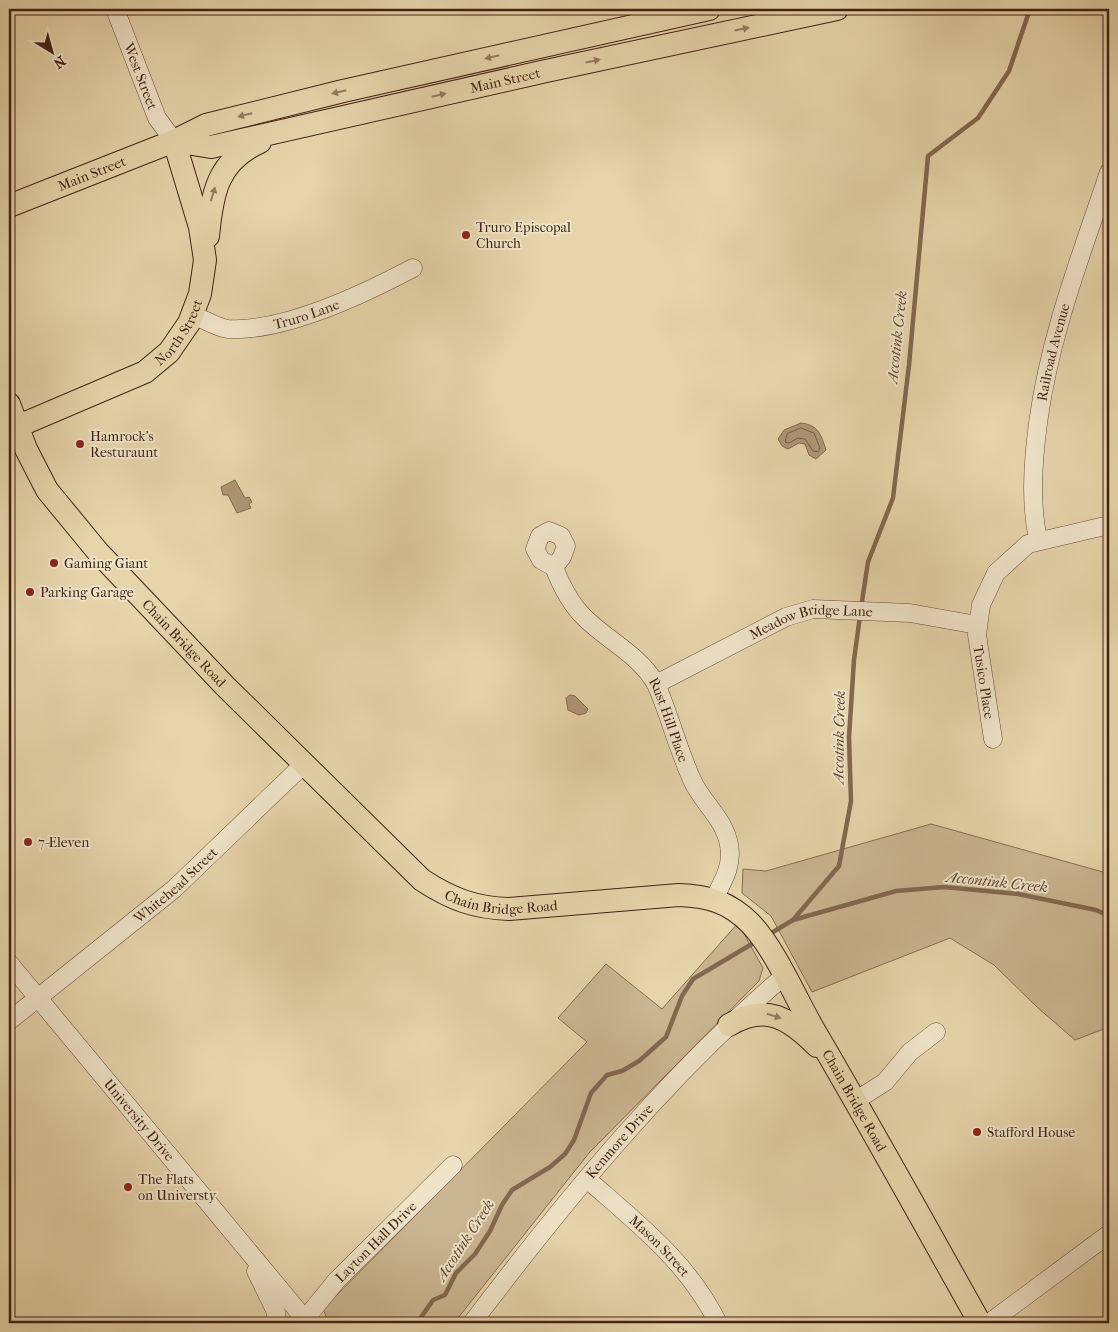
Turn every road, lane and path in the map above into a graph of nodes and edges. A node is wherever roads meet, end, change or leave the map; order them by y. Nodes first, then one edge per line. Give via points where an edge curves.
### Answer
1 (115, 9) edge
2 (709, 9) edge
3 (837, 9) edge
4 (716, 34) junction
5 (289, 130) junction
6 (174, 140) junction
7 (1109, 172) edge
8 (9, 206) edge
9 (1102, 215) edge
10 (205, 260) junction
11 (414, 268) dead end
12 (193, 315) junction
13 (9, 404) edge
14 (13, 429) edge
15 (1109, 525) edge
16 (1038, 540) junction
17 (554, 566) dead end
18 (977, 625) junction
19 (656, 684) junction
20 (993, 739) dead end
21 (304, 764) junction
22 (714, 899) junction
23 (9, 963) edge
24 (779, 967) junction
25 (38, 997) junction
26 (9, 1021) edge
27 (729, 1024) junction
28 (936, 1032) dead end
29 (838, 1069) junction
30 (855, 1101) junction
31 (453, 1165) dead end
32 (587, 1179) junction
33 (1109, 1234) edge
34 (243, 1246) junction
35 (306, 1322) edge
36 (276, 1323) edge
37 (472, 1323) edge
38 (718, 1323) edge
39 (980, 1323) edge
40 (989, 1323) edge

1 - 6 street, West Street via 157,118
2 - 4 main road
2 -> 6 main road, Main Street via 263,110 206,125
4 -> 3 main road, Main Street
5 -> 4 main road, Main Street
5 - 6 main road, Main Street via 211,147
10 -> 5 main road via 210,205 220,178 246,148
6 - 8 main road, Main Street
6 - 10 main road, North Street via 200,227
7 - 9 street, Railroad Avenue
9 - 16 street, Railroad Avenue via 1067,291 1044,381 1034,455 1033,517
10 - 12 main road, North Street
11 - 12 street, Truro Lane via 357,297 264,327 226,329
12 - 14 main road, North Street via 159,362 125,382
13 - 14 main road, Chain Bridge Road
14 - 21 main road, Chain Bridge Road via 39,475 71,521 225,686
15 - 16 street via 1060,538
16 - 18 street, Tusico Place via 1028,544 996,573 985,594
17 - 19 street, Rust Hill Place via 562,587 578,610 635,657
18 - 19 street, Meadow Bridge Lane via 910,613 813,609 786,617
18 - 20 street, Tusico Place
19 - 22 street, Rust Hill Place via 693,781 726,834 729,845 729,870
21 - 22 main road, Chain Bridge Road via 422,880 453,899 470,905 509,909 679,895
21 - 25 street, Whitehead Street via 174,889
22 - 24 main road, Chain Bridge Road via 726,904 752,925
23 - 25 street, University Drive
24 - 27 street, Kenmore Drive
24 - 29 main road, Chain Bridge Road
25 - 26 street, Whitehead Street
25 - 34 street, University Drive
27 -> 29 main road via 755,1013 772,1014 811,1041
27 - 32 street, Kenmore Drive via 680,1073
28 - 30 street via 910,1052 885,1082
29 - 30 main road, Chain Bridge Road
30 - 39 main road, Chain Bridge Road
31 - 35 street, Layton Hall Drive via 336,1281 317,1302
32 - 37 street, Kenmore Drive via 519,1260
32 - 38 street, Mason Street via 664,1246 705,1298
33 - 40 street
34 - 35 street, University Drive
34 - 36 street via 276,1312

